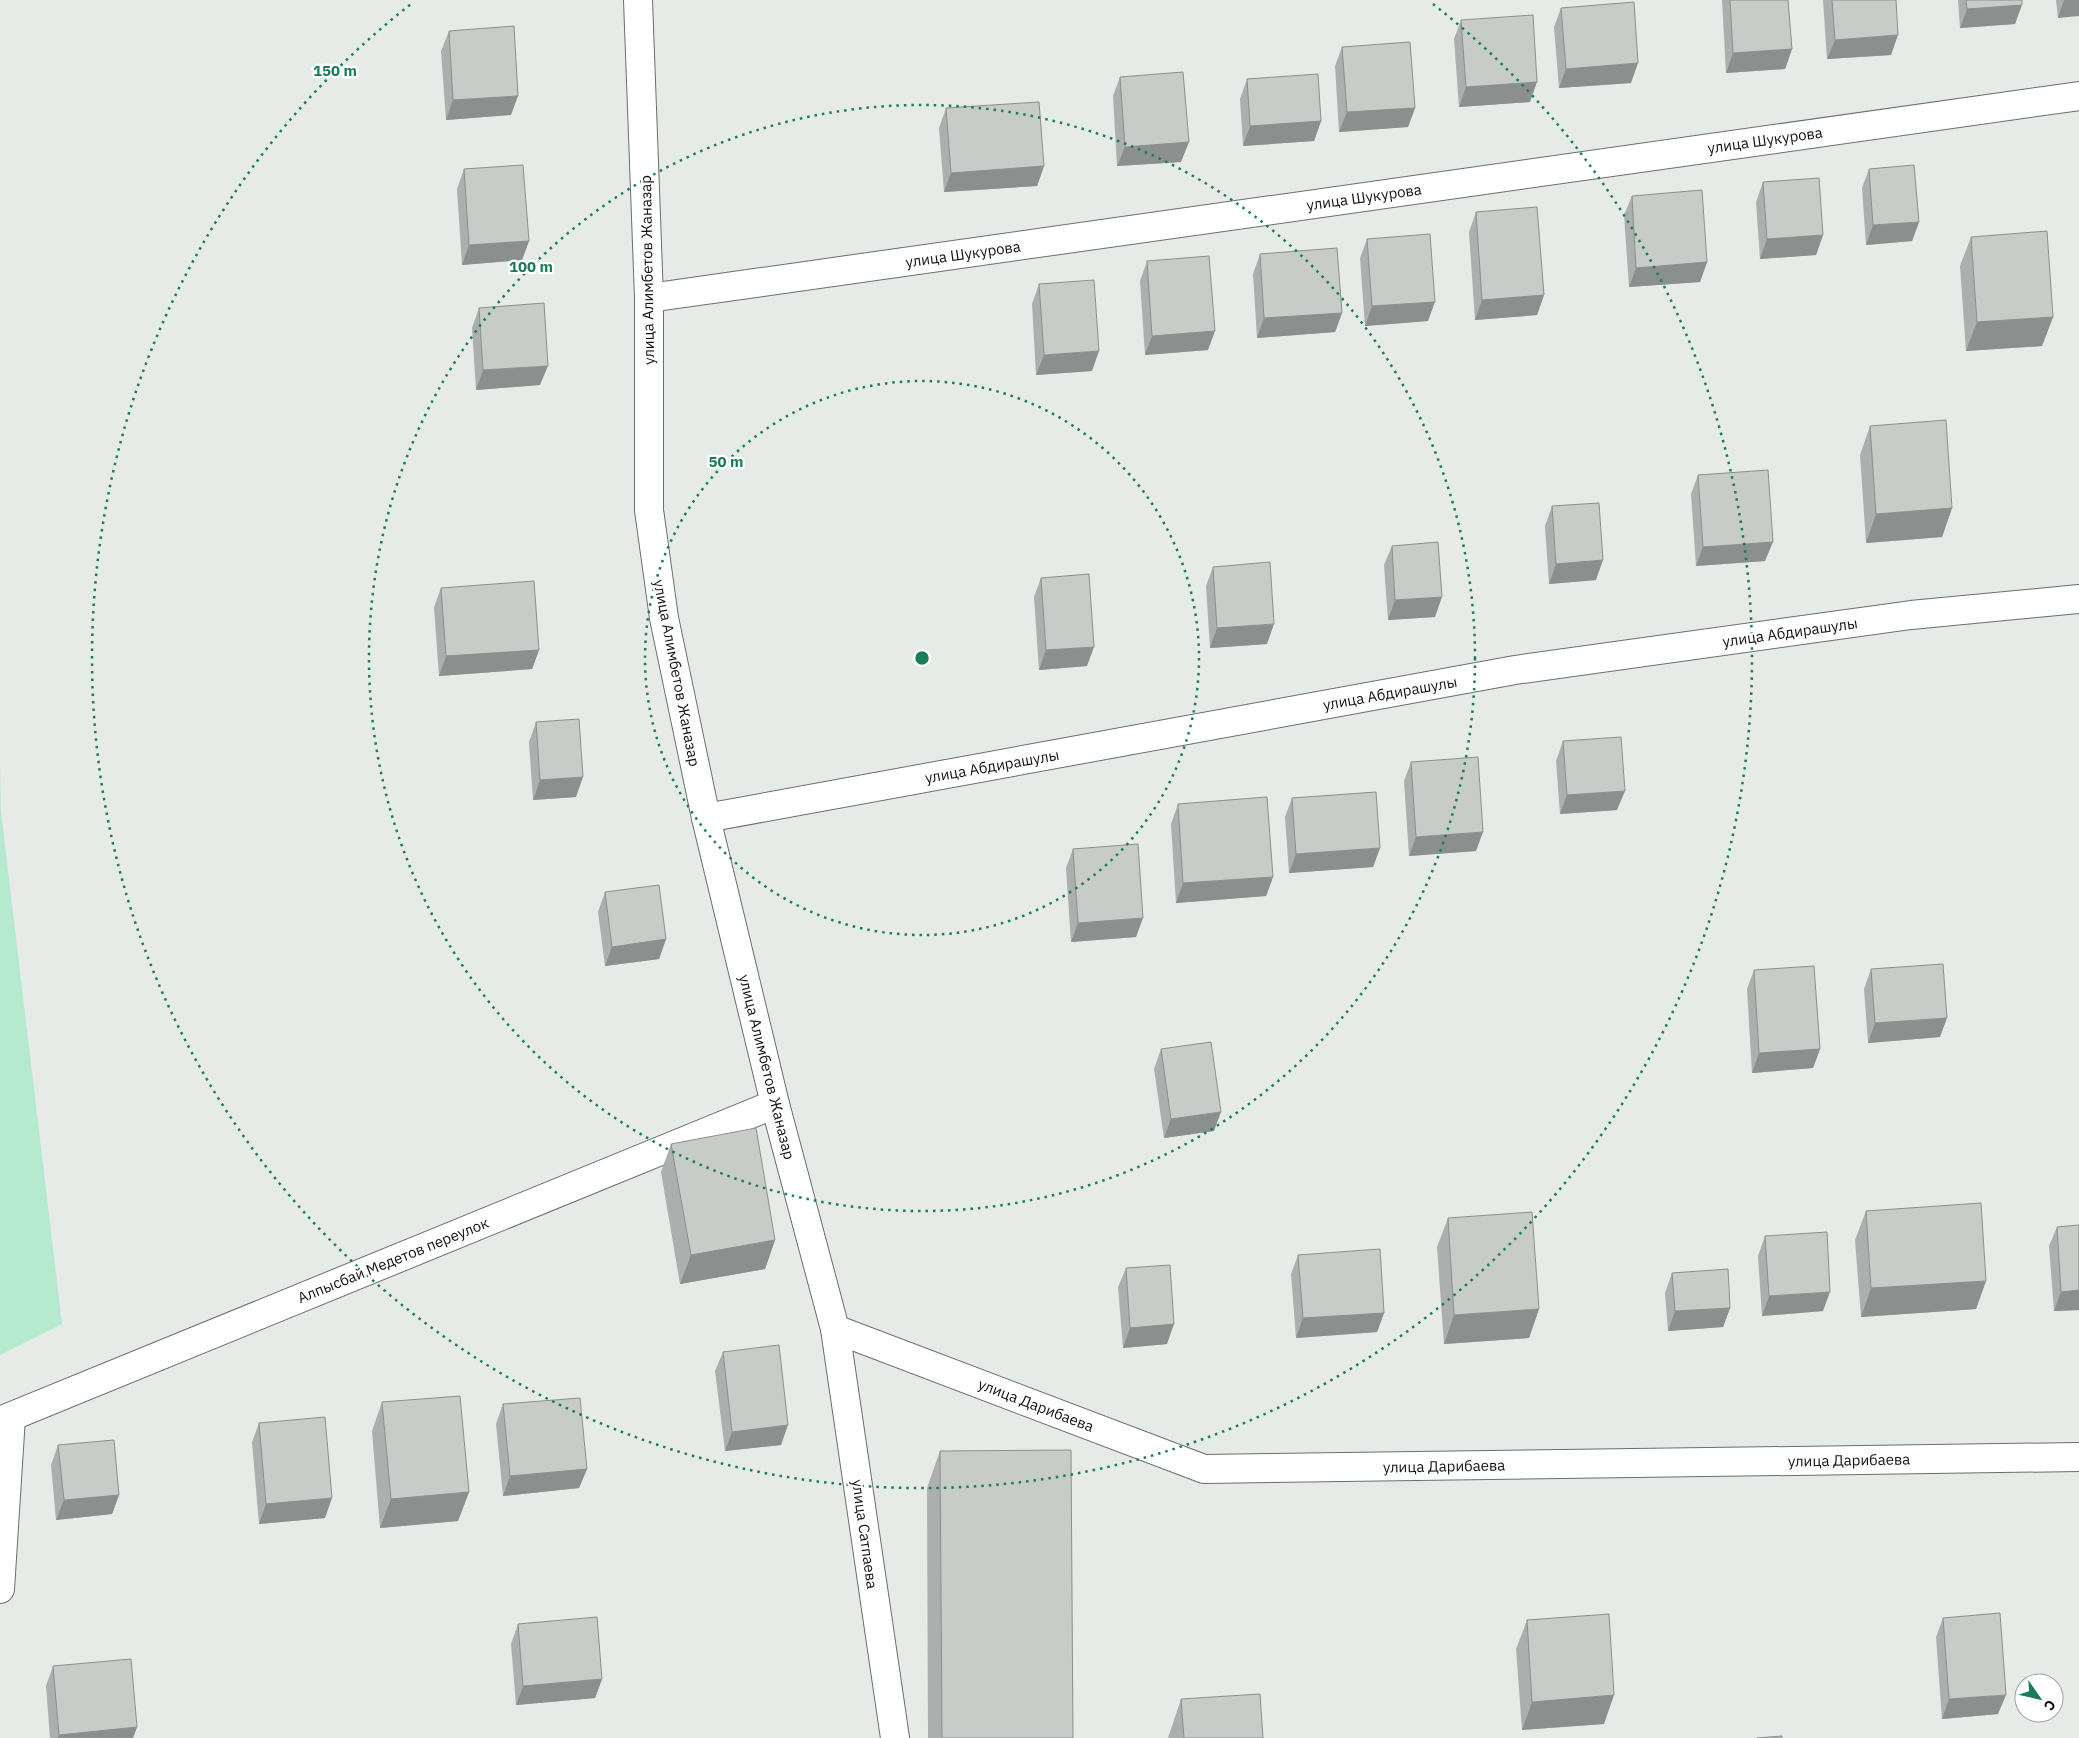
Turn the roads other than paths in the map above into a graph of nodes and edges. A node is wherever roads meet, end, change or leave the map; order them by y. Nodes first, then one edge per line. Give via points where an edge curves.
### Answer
1 (638, 0) edge
2 (2079, 96) edge
3 (650, 298) junction
4 (2079, 599) edge
5 (706, 818) junction
6 (775, 1104) junction
7 (834, 1329) junction
8 (6, 1419) edge
9 (2079, 1457) edge
10 (0, 1589) edge
11 (895, 1738) edge

1 - 3 street, улица Алимбетов Жаназар
2 - 3 street, улица Шукурова
3 - 5 street, улица Алимбетов Жаназар via 649,510 664,618
4 - 5 street, улица Абдирашулы via 1911,615 1515,670
5 - 6 street, улица Алимбетов Жаназар
6 - 7 street, улица Алимбетов Жаназар
6 - 8 street, Алпысбай Медетов переулок
7 - 9 street, улица Дарибаева via 1204,1469
7 - 11 street, улица Сатпаева
8 - 10 street, Алпысбай Медетов переулок

